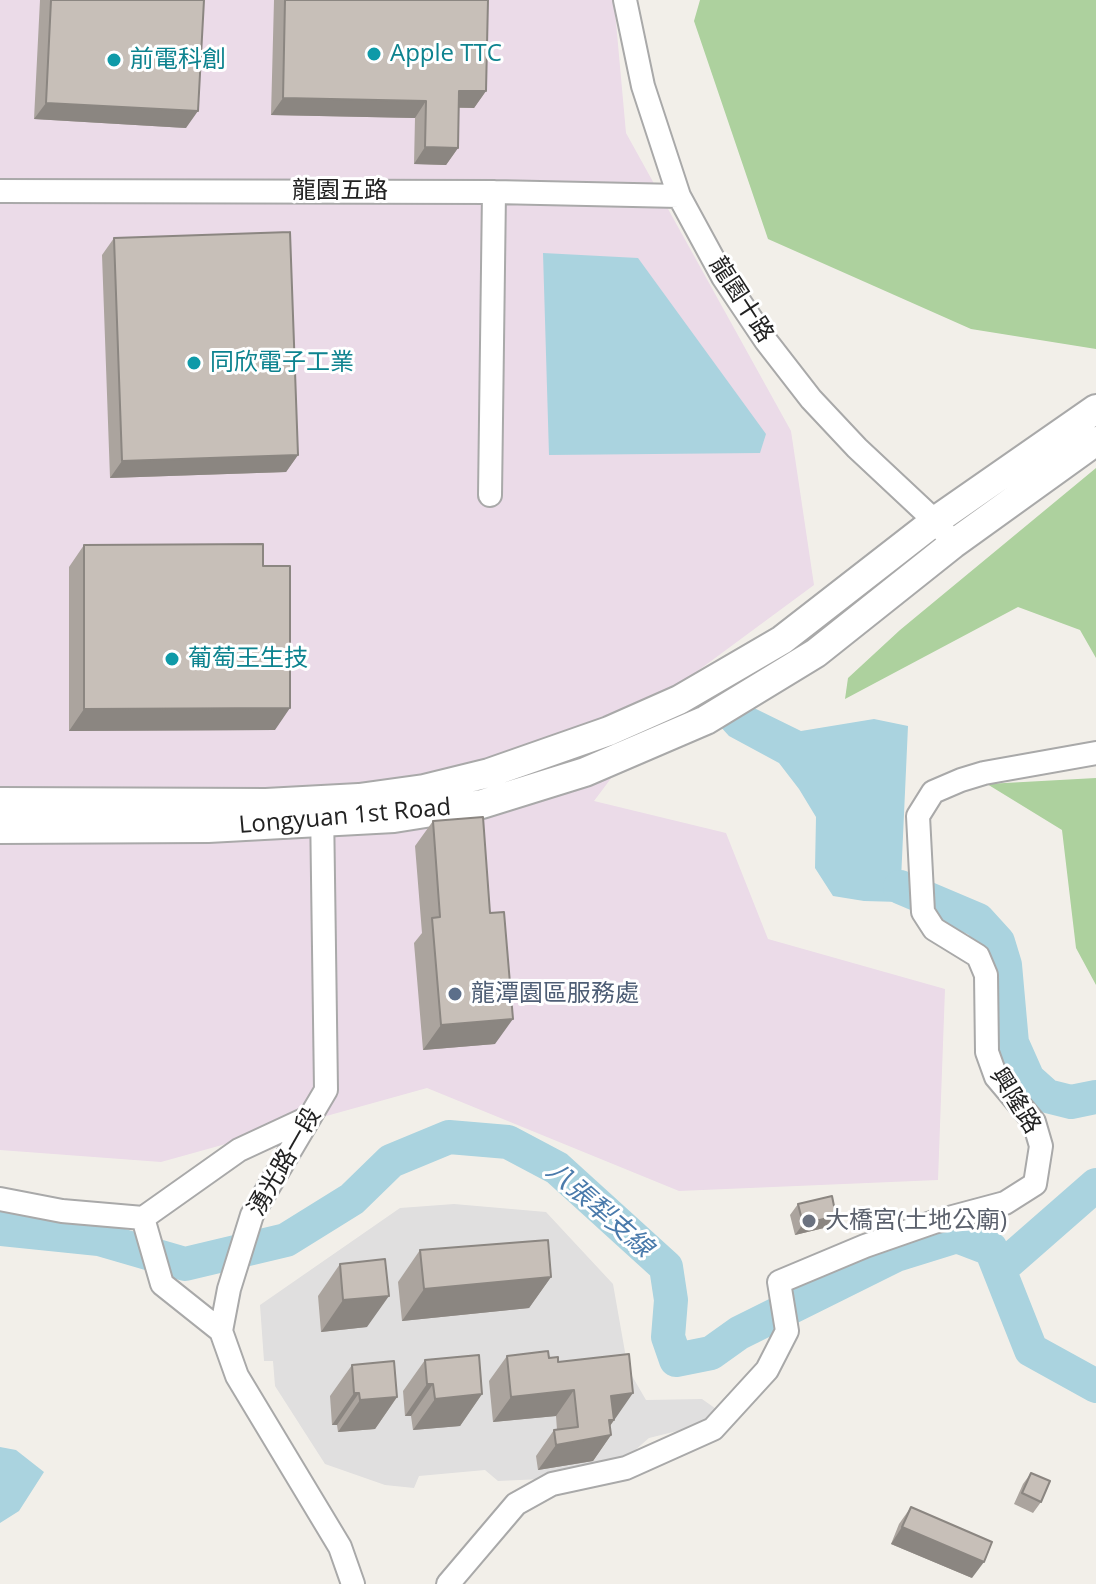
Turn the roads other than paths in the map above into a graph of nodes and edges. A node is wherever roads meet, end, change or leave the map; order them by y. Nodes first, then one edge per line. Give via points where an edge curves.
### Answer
1 (625, 0) edge
2 (0, 191) edge
3 (494, 192) junction
4 (679, 196) junction
5 (1096, 409) edge
6 (1096, 441) edge
7 (490, 495) dead end
8 (935, 521) junction
9 (953, 544) junction
10 (1096, 753) edge
11 (0, 802) edge
12 (322, 812) junction
13 (0, 829) edge
14 (310, 1117) junction
15 (0, 1199) edge
16 (143, 1218) junction
17 (221, 1331) junction
18 (353, 1584) edge
19 (448, 1584) edge

1 - 4 street, 龍園十路 via 643,86
2 - 3 street, 龍園五路
3 - 4 street, 龍園五路
3 - 7 street
4 - 8 street, 龍園十路 via 723,277 793,376 857,448
5 - 8 street, Longyuan 1st Road
6 - 9 street, Longyuan 1st Road
8 - 9 street, 龍園十路
8 - 12 street, Longyuan 1st Road via 782,640 679,700 489,773 359,798
9 - 12 street, Longyuan 1st Road via 816,653 706,720 658,742 585,772 482,804 394,818
10 - 19 street, 興隆路 via 984,773 933,792 918,816 923,912 934,929 978,956 986,975 987,1052 996,1077 1034,1122 1041,1146 1035,1184 1005,1203 865,1246 779,1282 787,1331 767,1370 713,1429 626,1468 552,1484 516,1504
11 - 12 street, Longyuan 1st Road via 266,803
12 - 13 street, Longyuan 1st Road via 208,828
12 - 14 street, 湧光路一段 via 326,1090
14 - 16 street via 239,1150
14 - 17 street, 湧光路一段 via 252,1215
15 - 16 street
16 - 17 street via 162,1284
17 - 18 street via 237,1376 340,1547

